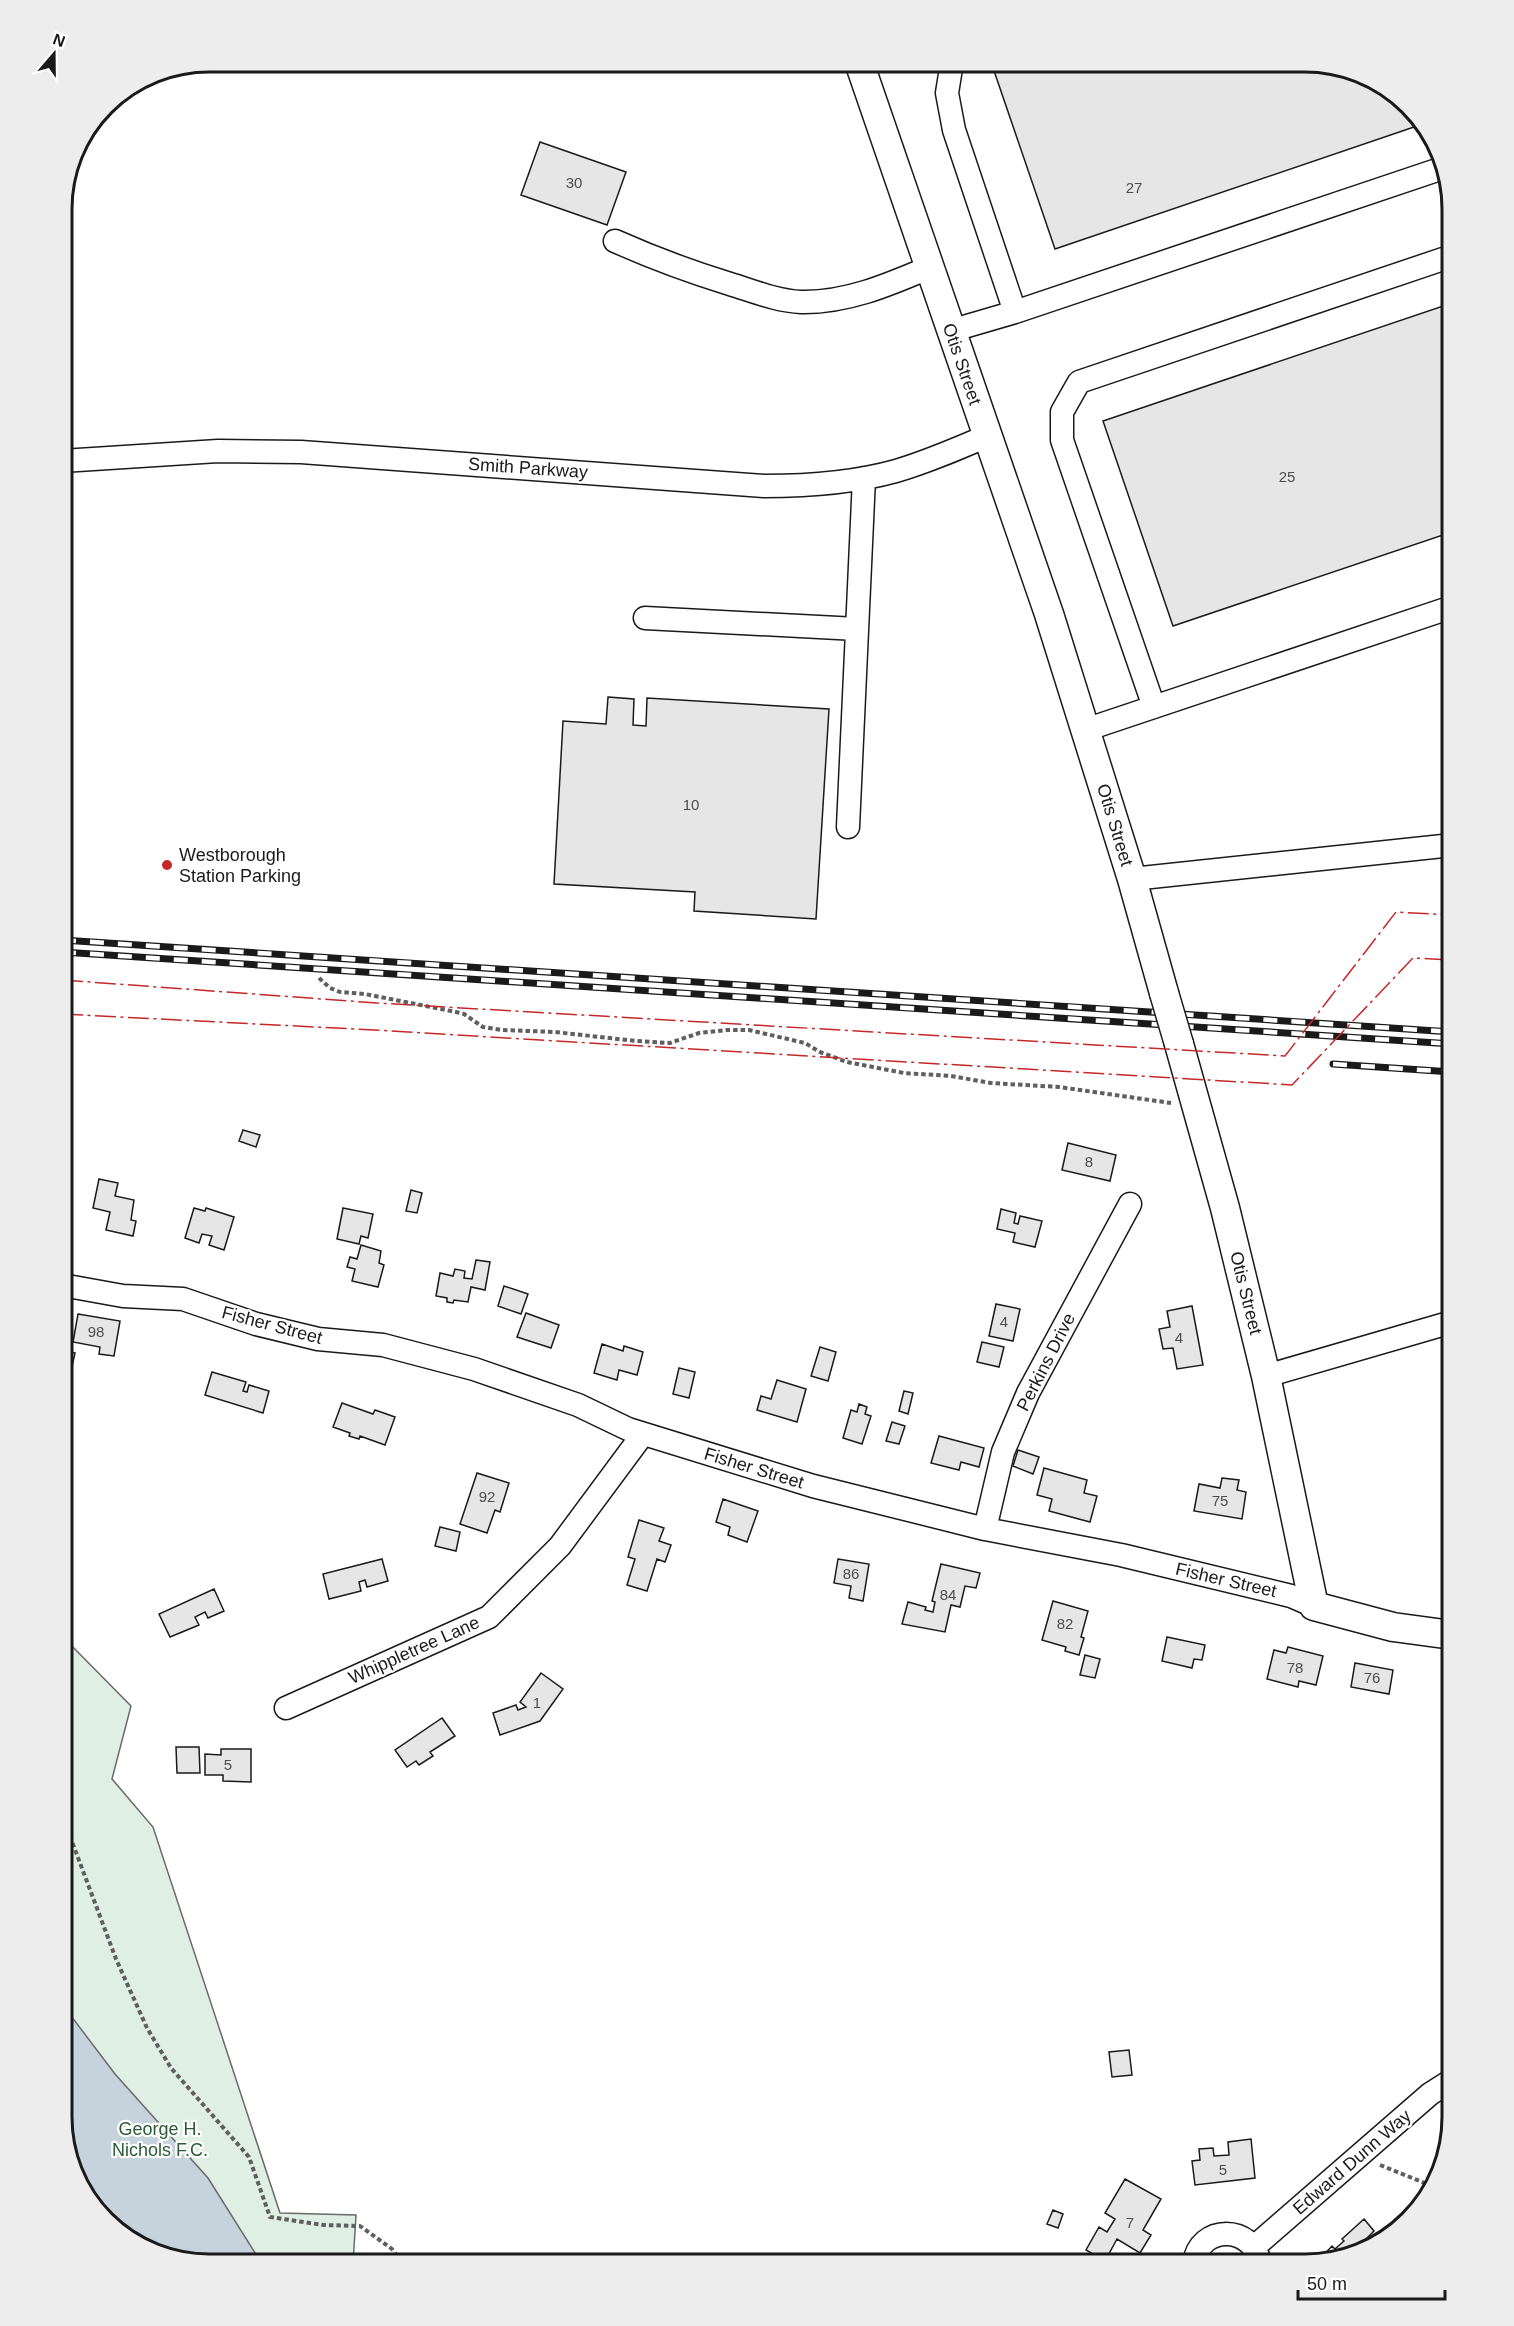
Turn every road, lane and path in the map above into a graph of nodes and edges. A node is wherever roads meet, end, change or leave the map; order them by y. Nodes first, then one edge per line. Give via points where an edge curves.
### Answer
1 (862, 72) edge
2 (950, 72) edge
3 (1436, 170) edge
4 (615, 241) dead end
5 (1442, 259) edge
6 (928, 268) junction
7 (1015, 312) junction
8 (950, 332) junction
9 (987, 436) junction
10 (72, 460) edge
11 (864, 478) junction
12 (1442, 610) edge
13 (645, 618) dead end
14 (857, 629) junction
15 (1154, 707) junction
16 (1085, 730) junction
17 (848, 827) dead end
18 (1442, 846) edge
19 (1132, 879) junction
20 (319, 978) dead end
21 (1196, 1105) junction
22 (1130, 1204) dead end
23 (72, 1287) edge
24 (1442, 1325) edge
25 (1266, 1376) junction
26 (643, 1434) junction
27 (986, 1529) junction
28 (1314, 1606) junction
29 (1442, 1634) edge
30 (286, 1708) dead end
31 (72, 1842) edge
32 (1442, 2086) edge
33 (1377, 2163) dead end
34 (1425, 2183) edge
35 (396, 2254) edge
36 (1196, 2254) edge
37 (1256, 2254) edge
38 (1259, 2254) edge

1 - 6 main road, Otis Street
2 - 7 street via 947,93 954,130
3 - 7 street
4 - 6 street via 694,273 800,302 868,292
5 - 15 street via 1080,382 1062,412 1062,440
6 - 8 main road, Otis Street
7 - 8 street
8 - 9 main road, Otis Street
9 - 11 street, Smith Parkway via 927,461
9 - 16 main road, Otis Street
10 - 11 street, Smith Parkway via 254,451 764,486
11 - 14 street
12 - 15 street
13 - 14 street
14 - 17 street
15 - 16 street
16 - 19 main road, Otis Street
18 - 19 street
19 - 21 main road, Otis Street, bridge
20 - 21 path via 340,992 456,1012 493,1029 670,1043 699,1033 749,1030 806,1043 847,1062 904,1072
21 - 25 main road, Otis Street
22 - 27 street, Perkins Drive via 1028,1393 1003,1452
23 - 26 street, Fisher Street via 123,1296 183,1299 256,1324 318,1339 383,1345 578,1405
24 - 25 street
25 - 28 main road, Otis Street
26 - 27 street, Fisher Street via 813,1486
26 - 30 street, Whippletree Lane via 560,1546 489,1617
27 - 28 street, Fisher Street via 1121,1555 1291,1596
28 - 29 main road, Fisher Street via 1393,1627
31 - 35 path via 147,2028 171,2068 249,2157 270,2217 360,2226
32 - 38 street, Edward Dunn Way
33 - 34 path
36 - 37 street, Edward Dunn Way via 1204,2242 1225,2234 1246,2240

